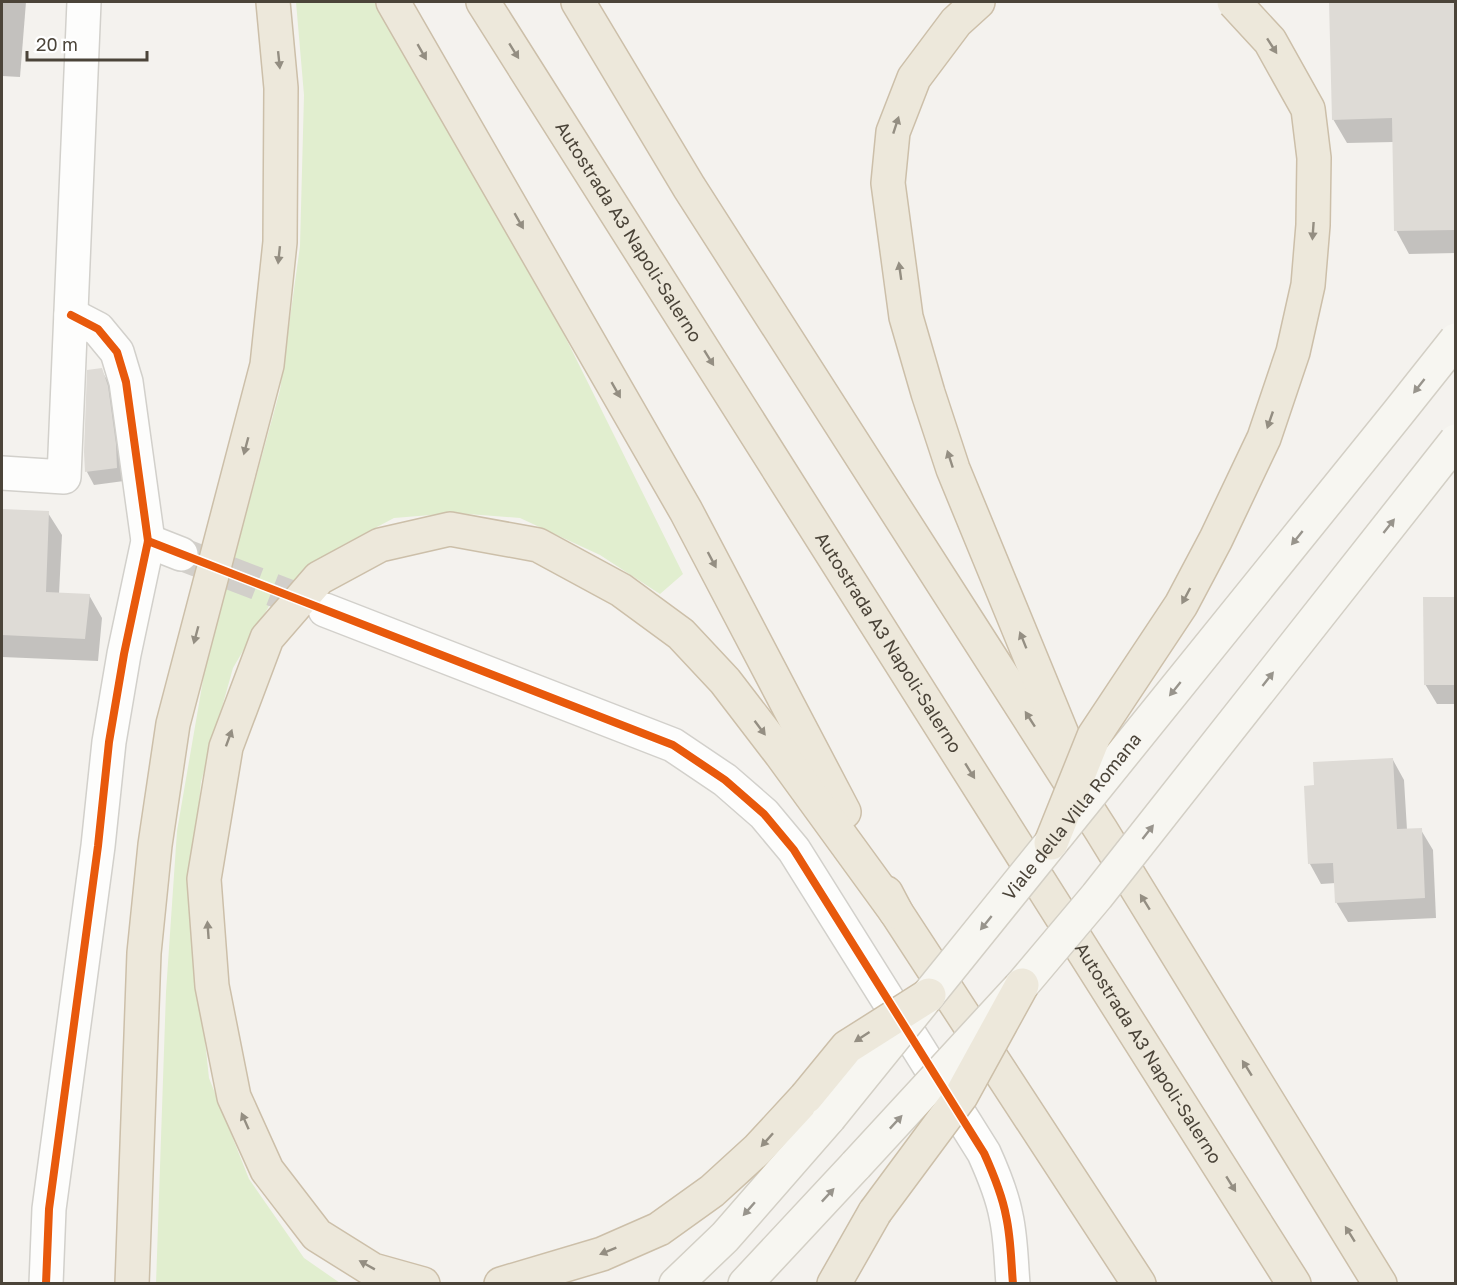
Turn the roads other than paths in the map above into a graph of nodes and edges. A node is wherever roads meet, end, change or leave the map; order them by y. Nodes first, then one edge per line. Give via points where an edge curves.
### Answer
1 (84, 2) edge
2 (273, 2) edge
3 (393, 2) edge
4 (483, 2) edge
5 (578, 2) edge
6 (978, 2) edge
7 (1234, 2) edge
8 (71, 315) junction
9 (1455, 340) edge
10 (1455, 441) edge
11 (2, 473) edge
12 (148, 541) junction
13 (181, 554) tunnel mouth
14 (325, 610) tunnel mouth
15 (1101, 830) junction
16 (1051, 843) junction
17 (896, 912) junction
18 (1022, 986) junction
19 (929, 994) joint
20 (818, 1107) junction
21 (1133, 1276) edge
22 (46, 1284) edge
23 (132, 1284) edge
24 (423, 1284) edge
25 (501, 1284) edge
26 (676, 1284) edge
27 (744, 1284) edge
28 (834, 1284) edge
29 (1013, 1284) edge
30 (1294, 1284) edge
31 (1380, 1284) edge

1 - 8 street
2 -> 23 highway via 281,100 280,242 267,365 171,735 144,953
3 -> 17 highway via 686,511
4 -> 30 highway, Autostrada A3 Napoli-Salerno
15 -> 5 highway via 689,187
15 -> 6 highway via 949,458 906,317 888,183 893,132 914,78 956,22
7 -> 16 highway, bridge via 1270,41 1308,109 1314,158 1306,296 1293,352 1264,438 1181,606 1094,736
8 - 11 street via 64,477
8 - 12 street via 98,329 117,352 126,382
9 -> 16 main road, Viale della Villa Romana, bridge
18 -> 10 main road, bridge via 1098,896
12 - 13 street
12 - 22 street via 109,742 49,1209
14 - 29 street via 674,745 725,780 764,814 794,850 984,1153 1006,1215
31 -> 15 highway
16 -> 19 main road, Viale della Villa Romana, bridge
17 - 21 highway
24 -> 17 highway via 373,1270 317,1235 267,1170 234,1097 212,986 204,879 226,747 267,638 319,578 380,545 450,529 538,545 621,590 681,634 725,681
27 -> 18 main road, bridge
18 - 28 highway, bridge via 961,1096 875,1212
19 -> 20 highway, bridge via 847,1047
20 -> 25 highway via 758,1149 712,1191 659,1230 602,1254
20 -> 26 main road via 724,1237

